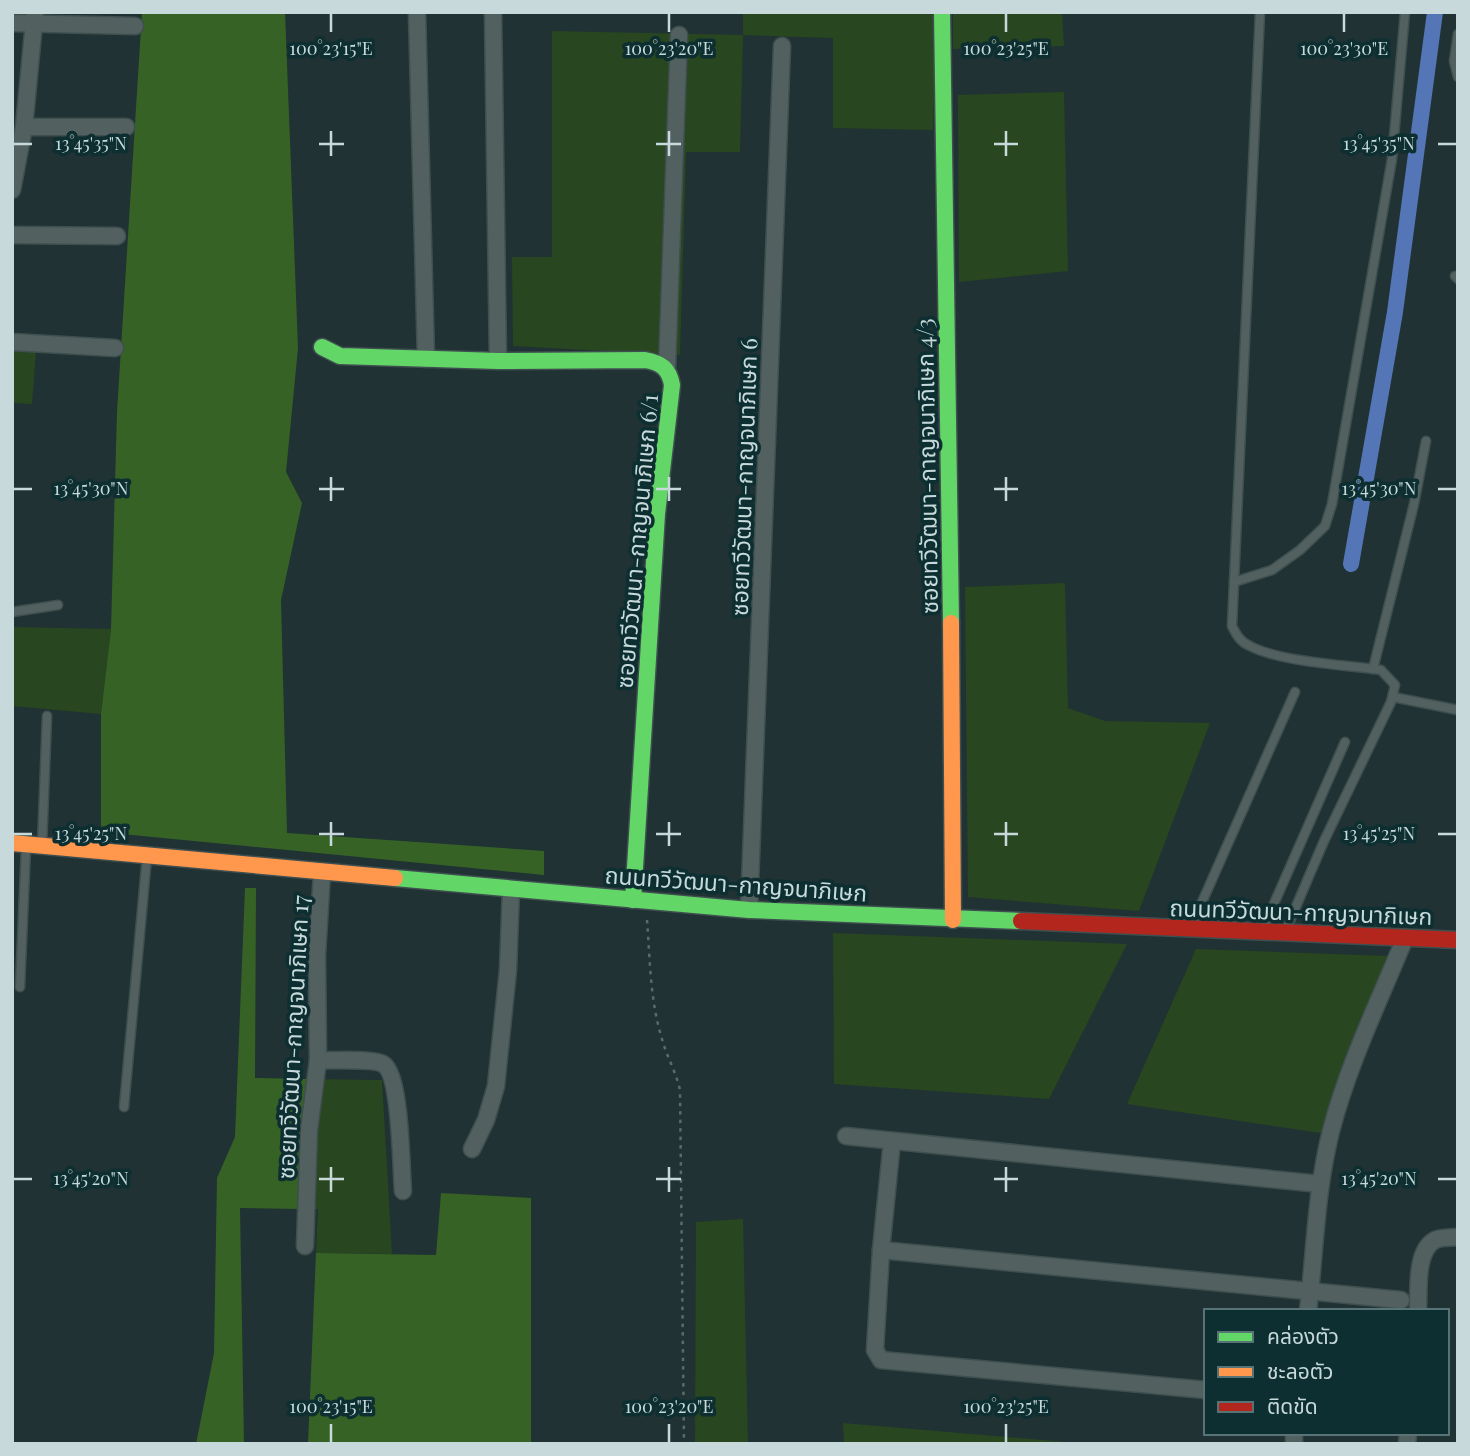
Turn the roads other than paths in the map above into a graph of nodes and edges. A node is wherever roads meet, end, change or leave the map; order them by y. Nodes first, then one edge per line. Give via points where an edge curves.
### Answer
1 (417, 12) edge
2 (493, 12) edge
3 (942, 12) edge
4 (1260, 12) edge
5 (1405, 12) edge
6 (35, 18) edge
7 (12, 23) edge
8 (135, 26) dead end
9 (1458, 34) edge
10 (679, 35) dead end
11 (782, 46) dead end
12 (1458, 77) edge
13 (24, 127) junction
14 (126, 127) dead end
15 (12, 190) edge
16 (12, 235) edge
17 (117, 236) dead end
18 (12, 342) edge
19 (322, 347) dead end
20 (115, 348) dead end
21 (426, 359) junction
22 (498, 361) junction
23 (667, 368) junction
24 (1426, 441) dead end
25 (1234, 582) junction
26 (58, 605) dead end
27 (12, 612) edge
28 (1373, 669) junction
29 (1295, 692) dead end
30 (1392, 696) junction
31 (1458, 710) edge
32 (47, 716) dead end
33 (1345, 741) dead end
34 (27, 845) edge
35 (147, 856) junction
36 (322, 872) junction
37 (511, 889) junction
38 (639, 900) junction
39 (749, 910) junction
40 (953, 920) junction
41 (1190, 930) junction
42 (1261, 932) junction
43 (1285, 933) junction
44 (1405, 938) junction
45 (1458, 940) edge
46 (20, 987) dead end
47 (318, 1060) junction
48 (124, 1107) dead end
49 (846, 1136) dead end
50 (892, 1141) junction
51 (472, 1149) dead end
52 (1320, 1184) junction
53 (403, 1191) dead end
54 (1458, 1237) edge
55 (304, 1246) dead end
56 (881, 1250) junction
57 (1310, 1292) junction
58 (1401, 1300) dead end
59 (1308, 1309) edge
60 (1418, 1309) edge
61 (1204, 1390) edge

1 - 21 street
2 - 22 street
3 - 40 street, ซอยทวีวัฒนา-กาญจนาภิเษก 4/3
4 - 25 lane
5 - 25 lane via 1392,159 1332,504 1325,526 1300,550 1272,570
6 - 7 street
6 - 8 street
6 - 13 street
9 - 12 lane via 1454,61
10 - 23 street
11 - 39 street, ซอยทวีวัฒนา-กาญจนาภิเษก 6
13 - 14 street
13 - 15 street
16 - 17 street
18 - 20 street
19 - 21 street, ซอยทวีวัฒนา-กาญจนาภิเษก 6/1 via 340,356
21 - 22 street, ซอยทวีวัฒนา-กาญจนาภิเษก 6/1
22 - 23 street, ซอยทวีวัฒนา-กาญจนาภิเษก 6/1 via 645,360
23 - 38 street, ซอยทวีวัฒนา-กาญจนาภิเษก 6/1 via 672,385 657,514
24 - 28 lane
25 - 28 lane via 1232,626 1250,647 1277,656
26 - 27 lane
28 - 30 lane via 1381,670 1395,685
29 - 41 lane
30 - 31 lane
30 - 43 lane
32 - 34 lane
33 - 42 lane
34 - 35 street, ถนนทวีวัฒนา-กาญจนาภิเษก
34 - 46 lane
35 - 36 street, ถนนทวีวัฒนา-กาญจนาภิเษก
35 - 48 lane
36 - 37 street, ถนนทวีวัฒนา-กาญจนาภิเษก
36 - 47 street, ซอยทวีวัฒนา-กาญจนาภิเษก 17
37 - 38 street, ถนนทวีวัฒนา-กาญจนาภิเษก
37 - 51 street via 496,1086
38 - 39 street, ถนนทวีวัฒนา-กาญจนาภิเษก
39 - 40 street, ถนนทวีวัฒนา-กาญจนาภิเษก
40 - 41 street, ถนนทวีวัฒนา-กาญจนาภิเษก
41 - 42 street, ถนนทวีวัฒนา-กาญจนาภิเษก
42 - 43 street, ถนนทวีวัฒนา-กาญจนาภิเษก
43 - 44 street, ถนนทวีวัฒนา-กาญจนาภิเษก
44 - 45 street, ถนนทวีวัฒนา-กาญจนาภิเษก
44 - 52 street via 1343,1090
47 - 53 street via 374,1061 389,1069 397,1101
47 - 55 street, ซอยทวีวัฒนา-กาญจนาภิเษก 17 via 309,1129
49 - 50 street
50 - 52 street
50 - 56 street
52 - 57 street
54 - 60 street via 1437,1239 1428,1246 1422,1259
56 - 57 street
56 - 61 street via 875,1350 881,1360
57 - 58 street
57 - 59 street

